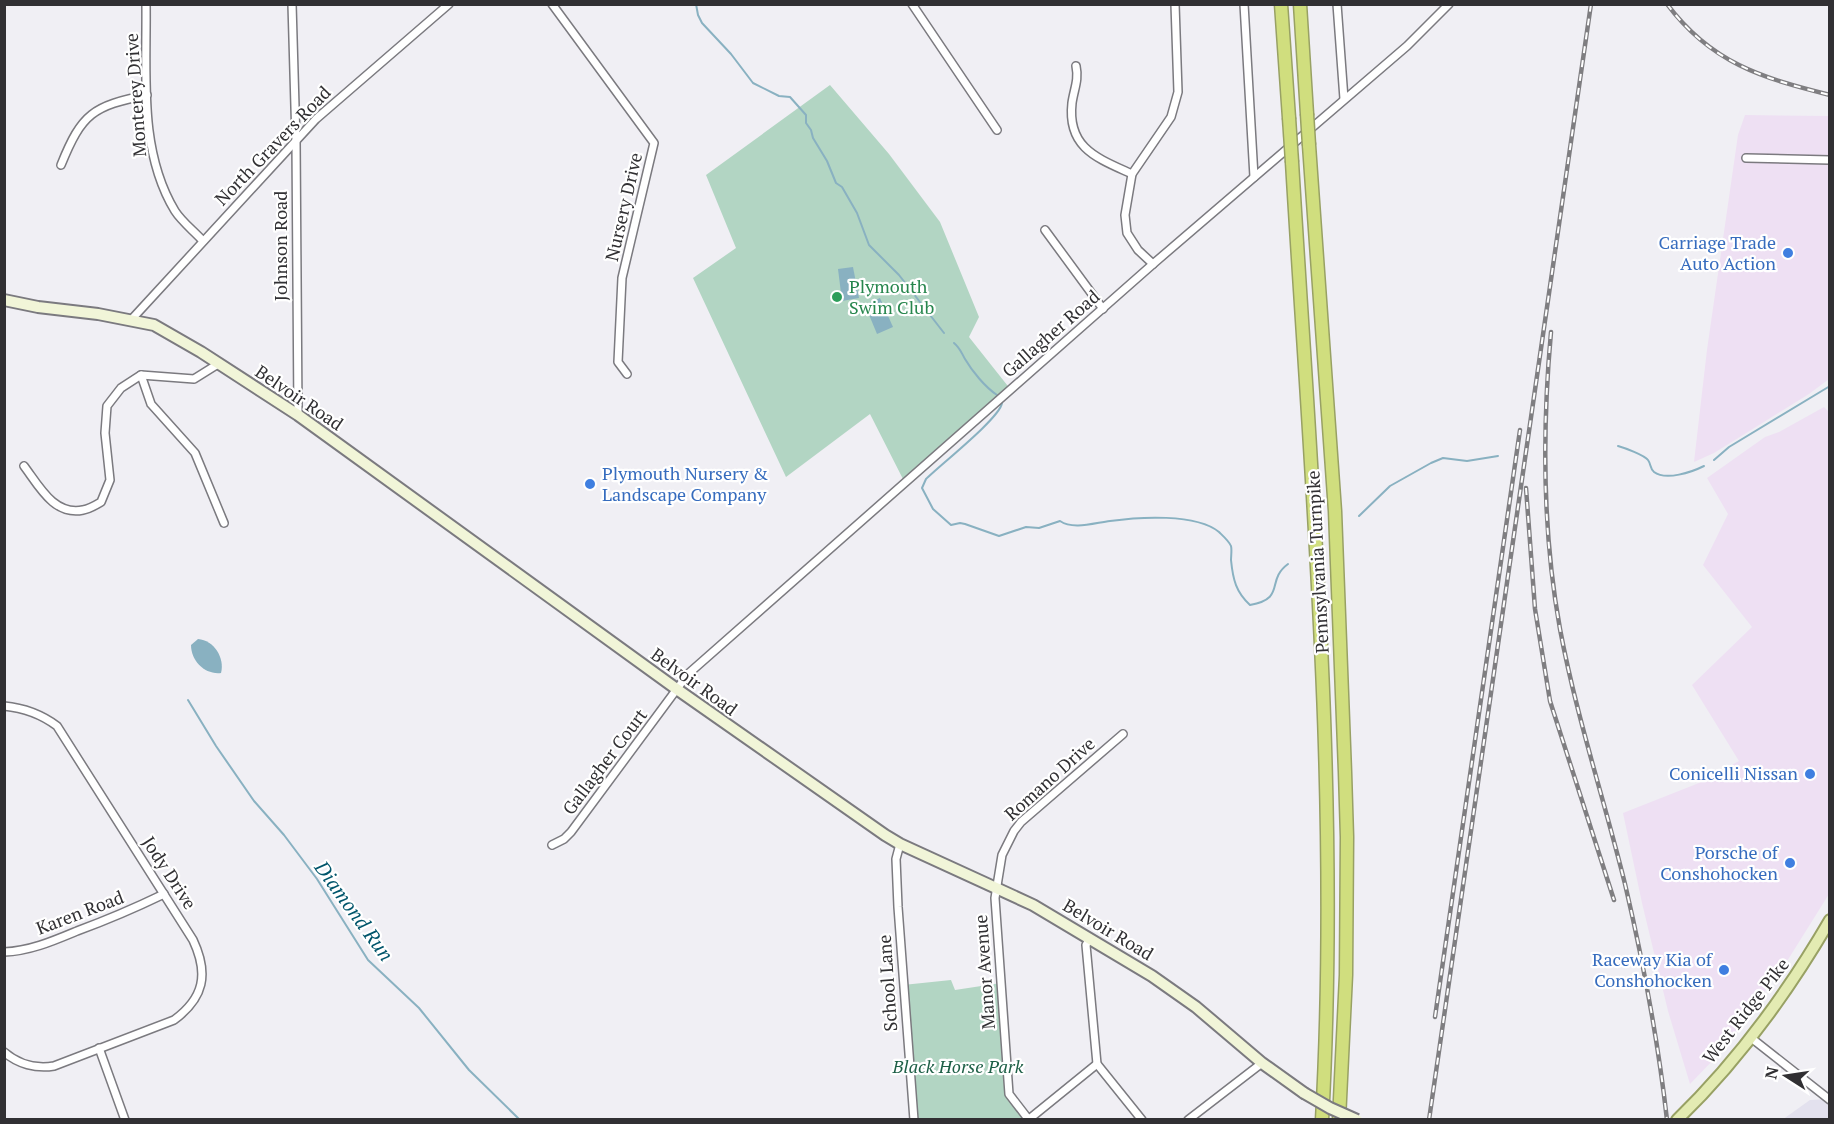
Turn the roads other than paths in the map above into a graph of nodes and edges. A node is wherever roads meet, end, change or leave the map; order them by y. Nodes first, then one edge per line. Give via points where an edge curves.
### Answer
1 (146, 4) edge
2 (292, 4) edge
3 (449, 4) edge
4 (552, 4) edge
5 (912, 4) edge
6 (1175, 4) edge
7 (1244, 4) edge
8 (1281, 4) edge
9 (1300, 4) edge
10 (1337, 4) edge
11 (1449, 4) edge
12 (1076, 66) dead end
13 (147, 95) junction
14 (1344, 99) junction
15 (997, 130) dead end
16 (296, 141) junction
17 (1746, 158) dead end
18 (1830, 160) edge
19 (61, 165) dead end
20 (1132, 174) junction
21 (1254, 177) junction
22 (1045, 230) dead end
23 (203, 241) junction
24 (1153, 264) junction
25 (4, 300) edge
26 (1103, 309) junction
27 (131, 320) junction
28 (218, 364) junction
29 (627, 374) dead end
30 (141, 375) junction
31 (298, 415) junction
32 (24, 466) dead end
33 (224, 523) dead end
34 (678, 690) junction
35 (4, 706) edge
36 (1124, 734) dead end
37 (900, 844) junction
38 (552, 845) dead end
39 (997, 887) junction
40 (164, 894) junction
41 (1830, 920) edge
42 (1090, 938) junction
43 (4, 952) edge
44 (1750, 1037) junction
45 (99, 1048) junction
46 (4, 1052) edge
47 (1262, 1063) junction
48 (1096, 1064) junction
49 (1830, 1100) edge
50 (1679, 1118) edge
51 (125, 1119) edge
52 (914, 1119) edge
53 (1029, 1119) edge
54 (1142, 1119) edge
55 (1188, 1119) edge
56 (1322, 1119) edge
57 (1339, 1119) edge
58 (1358, 1119) edge

1 - 13 street, Monterey Drive
2 - 16 street, Johnson Road
3 - 16 street, North Gravers Road via 316,119
4 - 29 street, Nursery Drive via 654,142 622,278 618,362
5 - 15 street
6 - 20 street via 1178,92 1171,117
7 - 21 street
8 - 56 highway, Pennsylvania Turnpike, bridge via 1328,810 1329,956
9 - 57 highway, Pennsylvania Turnpike, bridge via 1335,511 1345,772 1346,975
10 - 14 street
11 - 14 street, Gallagher Road
12 - 20 street via 1079,78 1071,116 1076,137 1094,156
13 - 19 street via 91,113 72,138
13 - 23 street, Monterey Drive via 150,144 158,175 176,212
14 - 21 street, Gallagher Road
16 - 23 street, North Gravers Road
16 - 31 street, Johnson Road
17 - 18 street
20 - 24 street via 1125,215 1128,233
21 - 24 street, Gallagher Road
22 - 26 street
23 - 27 street, North Gravers Road
24 - 26 street, Gallagher Road
25 - 27 street, Belvoir Road
26 - 34 street, Gallagher Road via 688,674
27 - 28 street, Belvoir Road via 154,325
28 - 30 street via 194,379
28 - 31 street, Belvoir Road
30 - 32 street via 121,388 107,406 105,433 110,480 101,502 84,510 63,510 48,498
30 - 33 street via 151,404 195,453
31 - 34 street, Belvoir Road
34 - 37 street, Belvoir Road
34 - 38 street, Gallagher Court via 571,832
35 - 40 street, Jody Drive via 32,711 57,726
36 - 39 street, Romano Drive via 1021,822 1002,855
37 - 39 street, Belvoir Road
37 - 52 street, School Lane via 896,859 898,907
39 - 42 street, Belvoir Road
39 - 53 street, Manor Avenue via 1009,1094
40 - 43 street, Karen Road via 42,945
40 - 45 street, Jody Drive via 199,951 202,972 195,1000 189,1010 174,1020
41 - 44 main road, West Ridge Pike
42 - 47 street, Belvoir Road via 1176,992
42 - 48 street via 1086,945
44 - 49 street
44 - 50 main road, West Ridge Pike
45 - 46 street, Jody Drive via 44,1068 20,1062
45 - 51 street
47 - 55 street
47 - 58 street, Belvoir Road, bridge via 1304,1093
48 - 53 street
48 - 54 street

